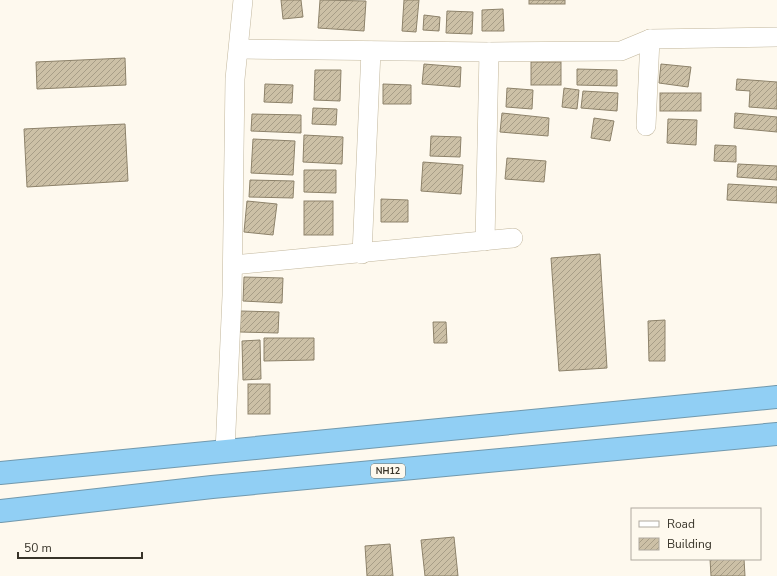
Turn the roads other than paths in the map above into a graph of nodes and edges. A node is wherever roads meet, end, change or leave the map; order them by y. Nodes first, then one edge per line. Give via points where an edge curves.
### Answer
1 (243, 0) edge
2 (777, 37) edge
3 (650, 39) junction
4 (239, 49) junction
5 (370, 51) junction
6 (489, 52) junction
7 (646, 126) dead end
8 (513, 238) dead end
9 (485, 241) junction
10 (362, 254) junction
11 (233, 265) junction
12 (777, 397) edge
13 (777, 434) edge
14 (225, 452) junction
15 (0, 473) edge
16 (0, 511) edge

1 - 4 street
2 - 3 street
3 - 6 street via 621,51
3 - 7 street
4 - 5 street
4 - 11 street via 235,79
5 - 6 street
5 - 10 street
6 - 9 street
8 - 9 street
9 - 10 street
10 - 11 street
11 - 14 street
12 - 14 highway
13 - 16 highway, NH12 via 212,487
14 - 15 highway

